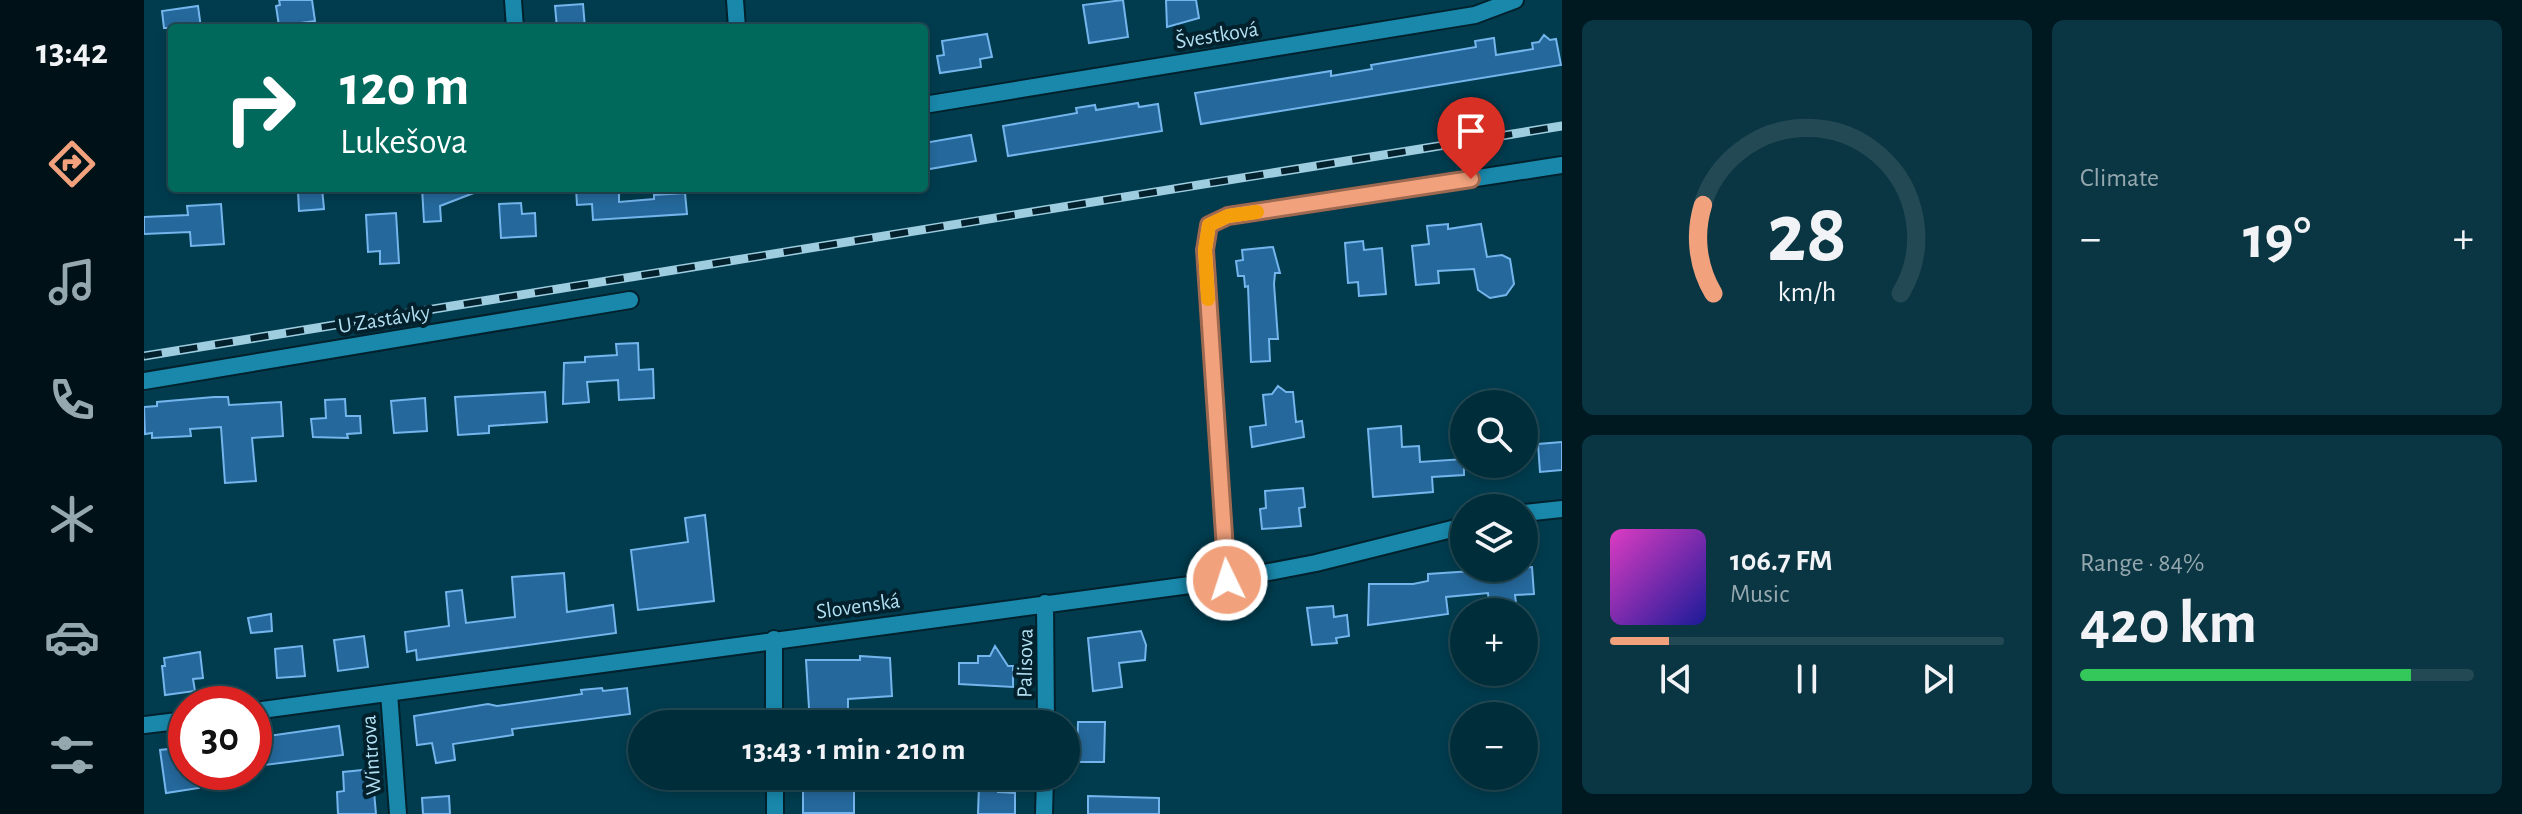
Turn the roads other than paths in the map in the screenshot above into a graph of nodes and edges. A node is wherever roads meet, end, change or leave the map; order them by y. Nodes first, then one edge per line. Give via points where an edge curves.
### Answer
1 (513, 0) edge
2 (735, 0) edge
3 (1515, 0) edge
4 (515, 24) edge
5 (737, 24) edge
6 (928, 104) edge
7 (1562, 165) edge
8 (630, 300) dead end
9 (144, 381) edge
10 (1562, 509) edge
11 (1538, 512) edge
12 (1450, 530) edge
13 (1227, 580) junction
14 (1045, 603) junction
15 (774, 639) junction
16 (389, 693) junction
17 (272, 709) edge
18 (774, 710) edge
19 (1046, 710) edge
20 (168, 722) edge
21 (144, 725) edge
22 (775, 790) edge
23 (1045, 790) edge
24 (398, 814) edge
25 (775, 814) edge
26 (1044, 814) edge

1 - 4 street
2 - 5 street
3 - 6 street, Švestková via 1475,15
7 - 13 street via 1228,216 1209,225 1205,250
8 - 9 street, U Zastávky
10 - 11 street
12 - 13 street, Slovenská
13 - 14 street, Slovenská
14 - 15 street, Slovenská
14 - 19 street, Palisova
15 - 16 street, Slovenská
15 - 18 street
16 - 17 street, Slovenská
16 - 24 street, Wintrova
20 - 21 street
22 - 25 street
23 - 26 street

